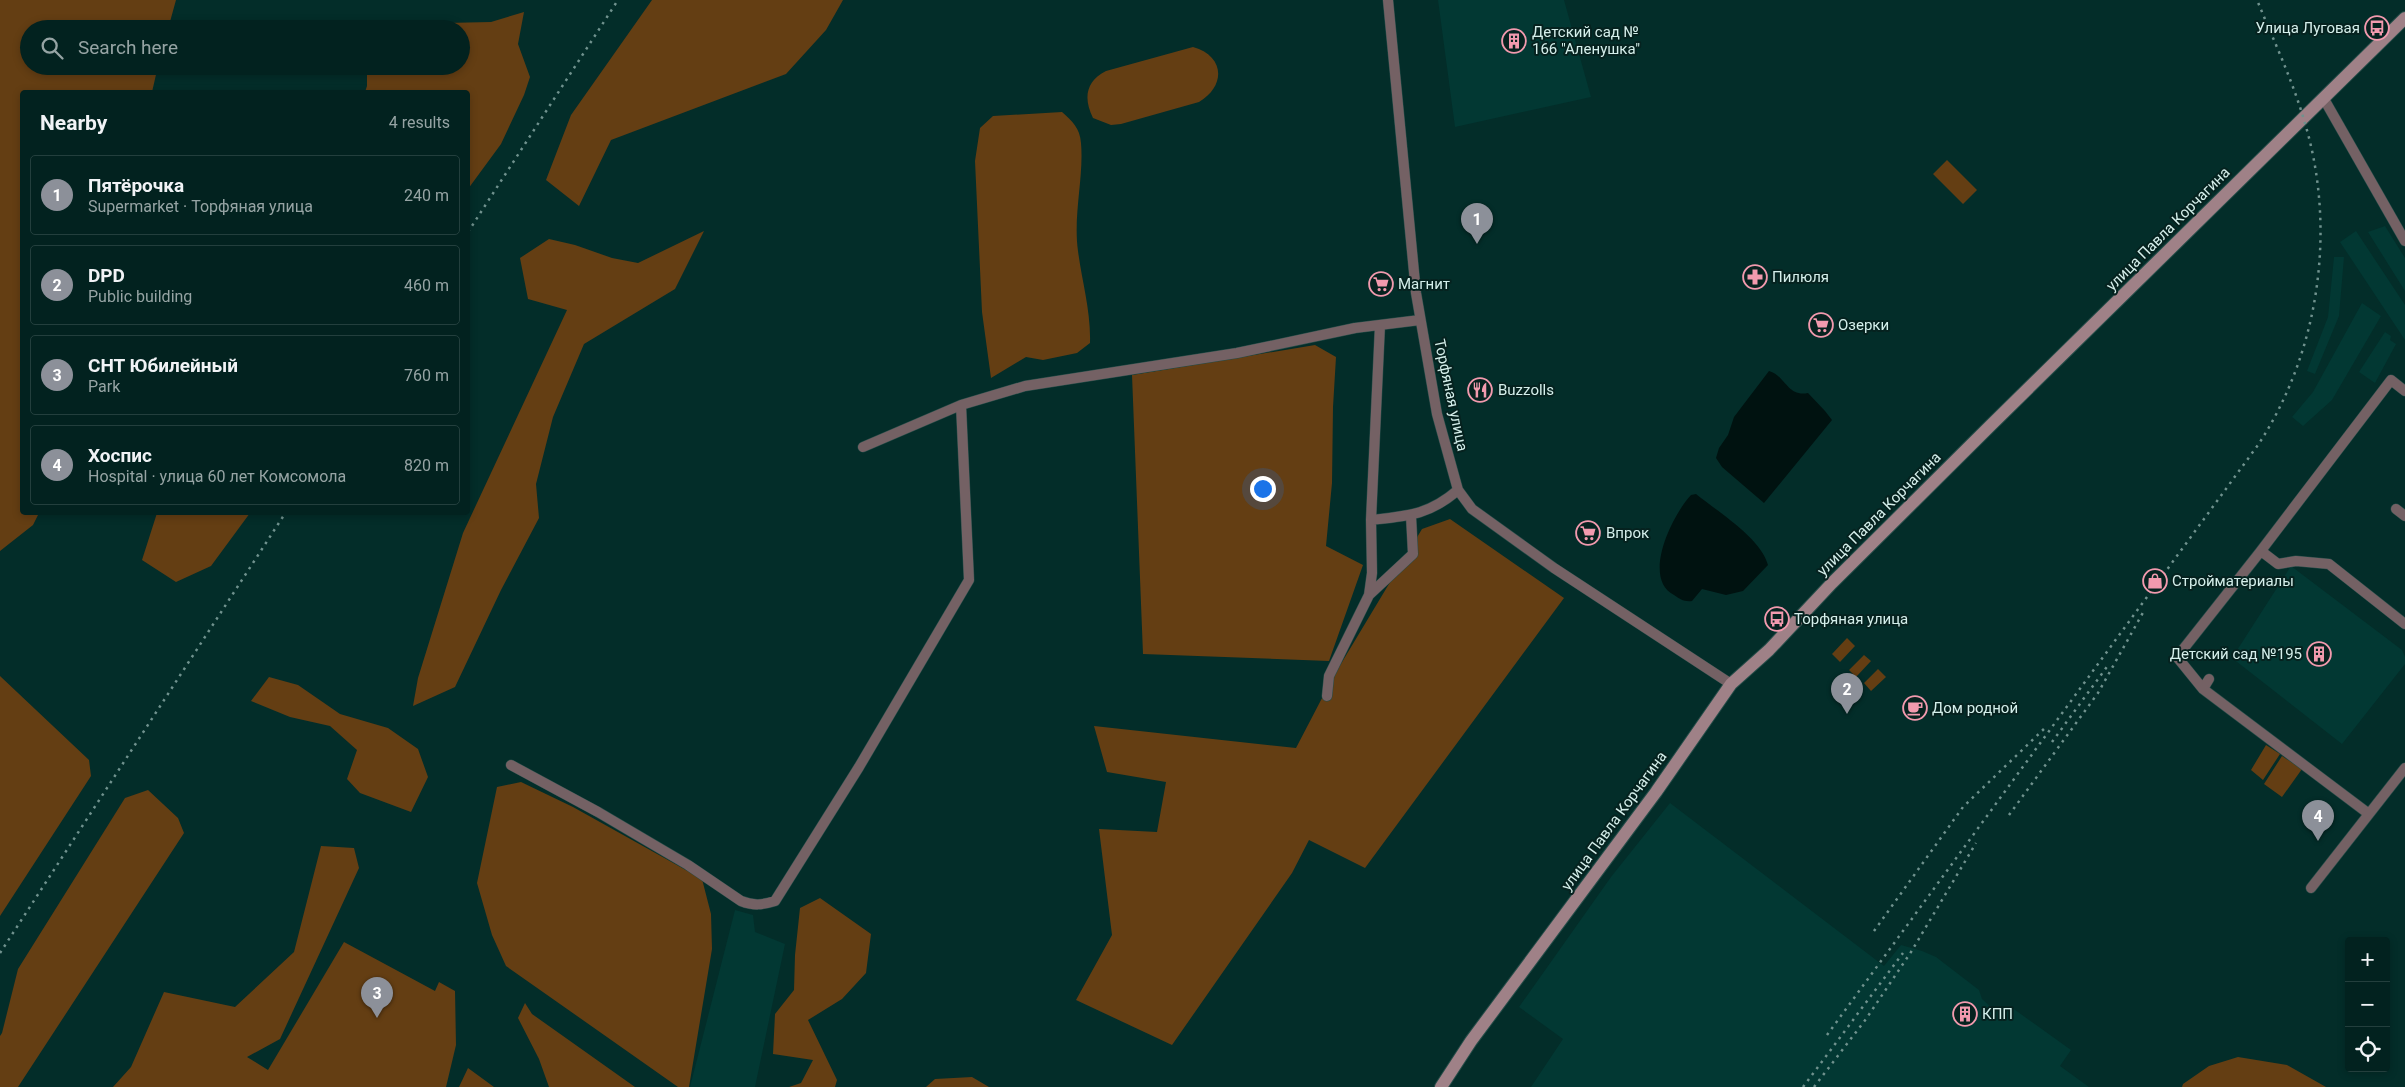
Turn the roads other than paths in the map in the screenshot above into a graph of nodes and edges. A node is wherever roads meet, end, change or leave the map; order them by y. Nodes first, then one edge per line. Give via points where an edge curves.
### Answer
1 (1388, 0) edge
2 (2405, 18) edge
3 (2324, 99) junction
4 (2405, 242) edge
5 (1420, 320) junction
6 (1380, 325) junction
7 (2405, 392) edge
8 (961, 405) junction
9 (863, 447) dead end
10 (1458, 490) junction
11 (2396, 509) dead end
12 (1411, 516) junction
13 (2405, 516) edge
14 (1371, 520) junction
15 (2261, 551) junction
16 (1369, 595) junction
17 (2405, 624) edge
18 (2209, 679) dead end
19 (1731, 684) junction
20 (2203, 688) junction
21 (1327, 696) dead end
22 (511, 765) dead end
23 (2405, 768) edge
24 (2370, 814) junction
25 (2311, 888) dead end
26 (1440, 1087) edge

1 - 5 street, Торфяная улица
2 - 3 main road, улица Павла Корчагина
3 - 4 street
3 - 19 main road, улица Павла Корчагина
5 - 6 street
5 - 10 street, Торфяная улица via 1437,414
6 - 8 street via 1237,353 1051,380
6 - 14 street
7 - 15 street via 2391,380
8 - 9 street
8 - 22 street via 969,580 859,767 775,901 760,905 741,901 688,865
10 - 12 street via 1441,504
10 - 19 street, Торфяная улица via 1472,509 1493,524
11 - 13 street
12 - 14 street
12 - 16 street via 1413,554
14 - 16 street
15 - 17 street via 2278,564 2296,561 2329,564
15 - 20 street via 2177,657
16 - 21 street via 1329,676
18 - 20 street
19 - 26 main road, улица Павла Корчагина
20 - 24 street
23 - 24 street
24 - 25 street

